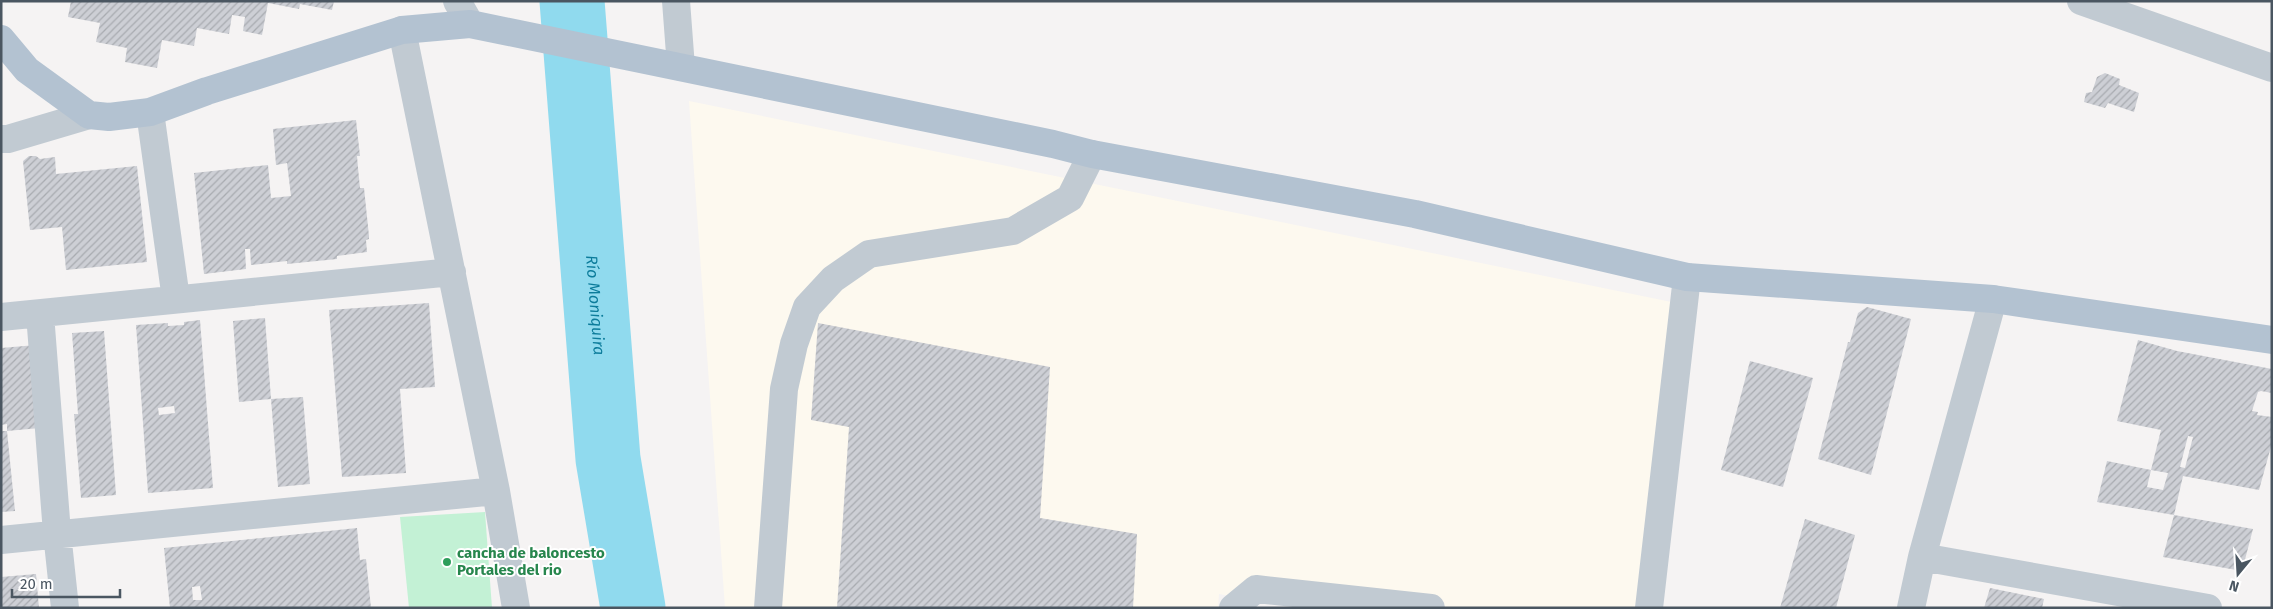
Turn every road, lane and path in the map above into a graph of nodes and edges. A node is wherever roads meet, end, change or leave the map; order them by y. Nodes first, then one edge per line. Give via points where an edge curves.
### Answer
1 (676, 1) edge
2 (2081, 1) edge
3 (463, 13) edge
4 (402, 30) junction
5 (1, 39) edge
6 (681, 68) junction
7 (2272, 68) edge
8 (150, 112) junction
9 (88, 115) junction
10 (1, 139) edge
11 (1092, 154) junction
12 (452, 272) junction
13 (1687, 277) junction
14 (176, 299) junction
15 (1992, 299) junction
16 (40, 314) junction
17 (1, 318) edge
18 (2272, 340) edge
19 (496, 491) junction
20 (57, 534) junction
21 (1, 540) edge
22 (1922, 557) junction
23 (65, 608) edge
24 (516, 608) edge
25 (768, 608) edge
26 (1233, 608) edge
27 (1431, 608) edge
28 (1649, 608) edge
29 (1911, 608) edge
30 (2208, 608) edge

1 - 6 street
2 - 7 street
3 - 4 main road
3 - 6 main road via 510,32
4 - 8 main road
4 - 12 street
5 - 9 main road via 27,70
6 - 11 main road
8 - 9 main road via 109,117
8 - 14 street
9 - 10 street
11 - 13 main road via 1414,214
11 - 25 street via 1070,198 1013,231 869,254 833,279 807,307 794,344 784,389
12 - 14 street
12 - 19 street
13 - 15 main road
13 - 28 street
14 - 16 street
15 - 18 main road
15 - 22 street
16 - 17 street
16 - 20 street
19 - 20 street
19 - 24 street
20 - 21 street
20 - 23 street
22 - 29 street
22 - 30 street
26 - 27 street via 1256,589

